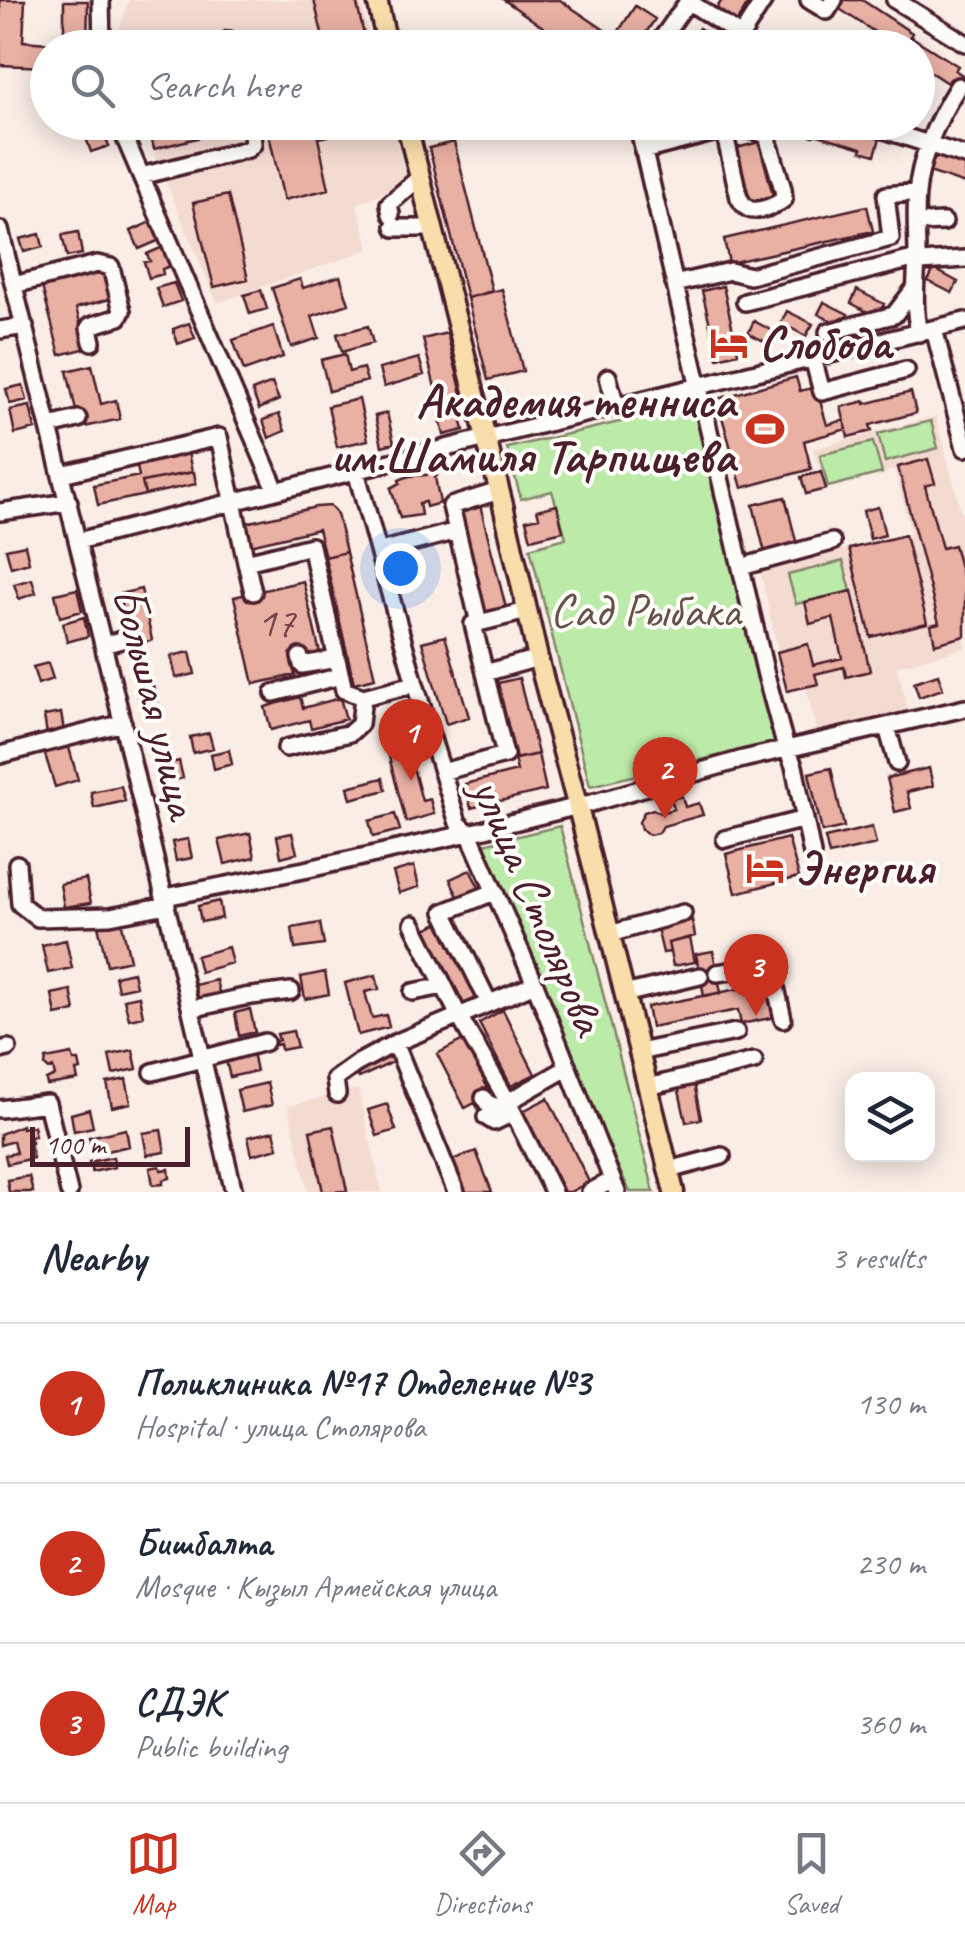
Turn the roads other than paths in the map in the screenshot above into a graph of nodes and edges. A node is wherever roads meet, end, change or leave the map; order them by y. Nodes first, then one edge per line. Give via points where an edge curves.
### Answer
1 (100, 0) edge
2 (377, 0) edge
3 (764, 0) edge
4 (809, 0) edge
5 (834, 0) edge
6 (895, 0) edge
7 (688, 1) edge
8 (101, 30) edge
9 (384, 30) edge
10 (667, 30) edge
11 (732, 30) edge
12 (745, 30) edge
13 (965, 43) edge
14 (958, 86) dead end
15 (935, 130) edge
16 (126, 140) edge
17 (253, 140) edge
18 (410, 140) edge
19 (641, 140) edge
20 (685, 140) edge
21 (726, 140) edge
22 (768, 140) edge
23 (916, 140) edge
24 (930, 140) edge
25 (928, 144) junction
26 (643, 151) junction
27 (965, 156) edge
28 (141, 176) junction
29 (419, 178) junction
30 (917, 192) junction
31 (944, 222) dead end
32 (917, 223) junction
33 (431, 228) junction
34 (0, 230) edge
35 (965, 259) edge
36 (917, 261) junction
37 (14, 284) junction
38 (674, 284) junction
39 (914, 289) junction
40 (746, 302) dead end
41 (965, 321) edge
42 (24, 326) junction
43 (0, 330) edge
44 (926, 331) junction
45 (828, 332) dead end
46 (92, 342) dead end
47 (813, 358) junction
48 (906, 370) dead end
49 (608, 377) dead end
50 (965, 379) edge
51 (948, 384) junction
52 (699, 385) junction
53 (616, 406) junction
54 (78, 419) dead end
55 (50, 426) junction
56 (485, 438) junction
57 (965, 448) edge
58 (356, 472) junction
59 (62, 474) junction
60 (276, 490) junction
61 (500, 491) junction
62 (232, 501) junction
63 (69, 502) junction
64 (0, 512) edge
65 (457, 531) junction
66 (78, 541) junction
67 (832, 542) dead end
68 (380, 551) junction
69 (246, 562) junction
70 (741, 567) junction
71 (253, 592) dead end
72 (527, 611) junction
73 (473, 624) dead end
74 (129, 638) dead end
75 (104, 644) junction
76 (300, 657) dead end
77 (538, 658) junction
78 (337, 659) junction
79 (485, 673) junction
80 (341, 676) junction
81 (415, 684) junction
82 (274, 694) dead end
83 (363, 697) junction
84 (965, 708) edge
85 (123, 724) junction
86 (887, 727) junction
87 (286, 748) dead end
88 (787, 750) junction
89 (0, 754) edge
90 (897, 763) dead end
91 (442, 772) junction
92 (577, 804) junction
93 (805, 820) junction
94 (468, 833) junction
95 (725, 839) dead end
96 (812, 854) dead end
97 (17, 864) dead end
98 (494, 892) junction
99 (166, 901) junction
100 (682, 913) dead end
101 (414, 924) dead end
102 (610, 934) junction
103 (535, 984) junction
104 (444, 986) junction
105 (291, 992) dead end
106 (413, 992) dead end
107 (624, 994) junction
108 (490, 1003) junction
109 (191, 1009) junction
110 (459, 1016) junction
111 (783, 1019) dead end
112 (736, 1032) dead end
113 (265, 1042) dead end
114 (395, 1044) junction
115 (638, 1052) junction
116 (203, 1058) junction
117 (754, 1060) dead end
118 (568, 1068) junction
119 (153, 1072) dead end
120 (648, 1087) junction
121 (338, 1094) dead end
122 (484, 1098) dead end
123 (510, 1108) junction
124 (0, 1109) edge
125 (486, 1117) dead end
126 (722, 1156) dead end
127 (669, 1170) junction
128 (614, 1187) edge
129 (69, 1192) edge
130 (234, 1192) edge
131 (456, 1192) edge
132 (553, 1192) edge
133 (590, 1192) edge
134 (674, 1192) edge

1 - 8 street
2 - 9 main road
3 - 12 street
4 - 5 street via 827,11
6 - 13 street
7 - 10 street
7 - 11 street
14 - 15 street
16 - 28 street
17 - 28 street via 248,149
18 - 29 main road
19 - 26 street
20 - 26 street
21 - 22 street via 739,198 750,210 784,199
23 - 25 street
24 - 25 street
25 - 27 street
25 - 30 street
26 - 38 street
28 - 60 street
29 - 33 main road
29 - 33 street via 389,204 392,220 395,228
30 - 32 street
30 - 38 street via 886,195 892,238 750,276 730,270
31 - 32 street
32 - 36 street
33 - 56 main road
34 - 37 street, Большая улица
35 - 36 street
36 - 39 street
36 - 40 street
37 - 42 street, Большая улица
37 - 46 street via 97,264 111,268 122,311 90,326
38 - 52 street
39 - 44 street
39 - 45 street via 894,315
41 - 44 street
42 - 43 street
42 - 55 street, Большая улица
44 - 47 street
44 - 51 street
47 - 48 street via 822,392
47 - 52 street
49 - 53 street
50 - 51 street
51 - 57 street
52 - 53 street
52 - 70 street
53 - 56 street
54 - 55 street
55 - 59 street, Большая улица
56 - 58 street
56 - 61 main road
58 - 60 street
58 - 68 street, улица Столярова
59 - 62 street via 219,437
59 - 63 street, Большая улица
60 - 62 street
61 - 65 street via 451,506
61 - 72 main road
62 - 66 street
62 - 69 street
63 - 64 street
63 - 66 street, Большая улица
65 - 68 street
65 - 72 street via 479,624
66 - 75 street, Большая улица
67 - 70 street
68 - 81 street, улица Столярова
69 - 71 street
69 - 78 street via 311,546
70 - 88 street
72 - 77 main road
73 - 79 street
74 - 75 street
75 - 85 street, Большая улица
76 - 78 street via 302,665
77 - 79 street
77 - 92 main road
78 - 80 street
79 - 91 street via 505,755
80 - 82 street
80 - 83 street via 344,690
81 - 83 street
81 - 91 street, улица Столярова
83 - 87 street via 360,724 350,733
84 - 86 street
85 - 89 street
85 - 99 street, Большая улица
86 - 88 street
86 - 90 street
88 - 92 street via 760,765
88 - 93 street
91 - 94 street, улица Столярова via 458,823
92 - 94 street
92 - 102 main road
93 - 95 street
93 - 96 street
94 - 98 street, улица Столярова
94 - 99 street via 367,849
97 - 99 street via 20,904 38,918 110,916
98 - 103 street, улица Столярова
98 - 108 street via 444,912
99 - 109 street, Большая улица
100 - 102 street
101 - 104 street
102 - 107 main road
103 - 108 street
103 - 118 street, улица Столярова
104 - 106 street
104 - 110 street
105 - 109 street
107 - 111 street via 771,965
107 - 115 main road
108 - 110 street
109 - 116 street, Большая улица
110 - 114 street
110 - 123 street
112 - 115 street
113 - 116 street
114 - 121 street via 336,1079
114 - 131 street
115 - 120 main road
116 - 119 street
116 - 130 street, Большая улица
117 - 120 street
118 - 123 street
118 - 128 street, улица Столярова
120 - 127 main road
122 - 123 street
123 - 125 street via 494,1122
123 - 132 street
124 - 129 street via 47,1103
126 - 127 street
127 - 134 main road
128 - 133 street

